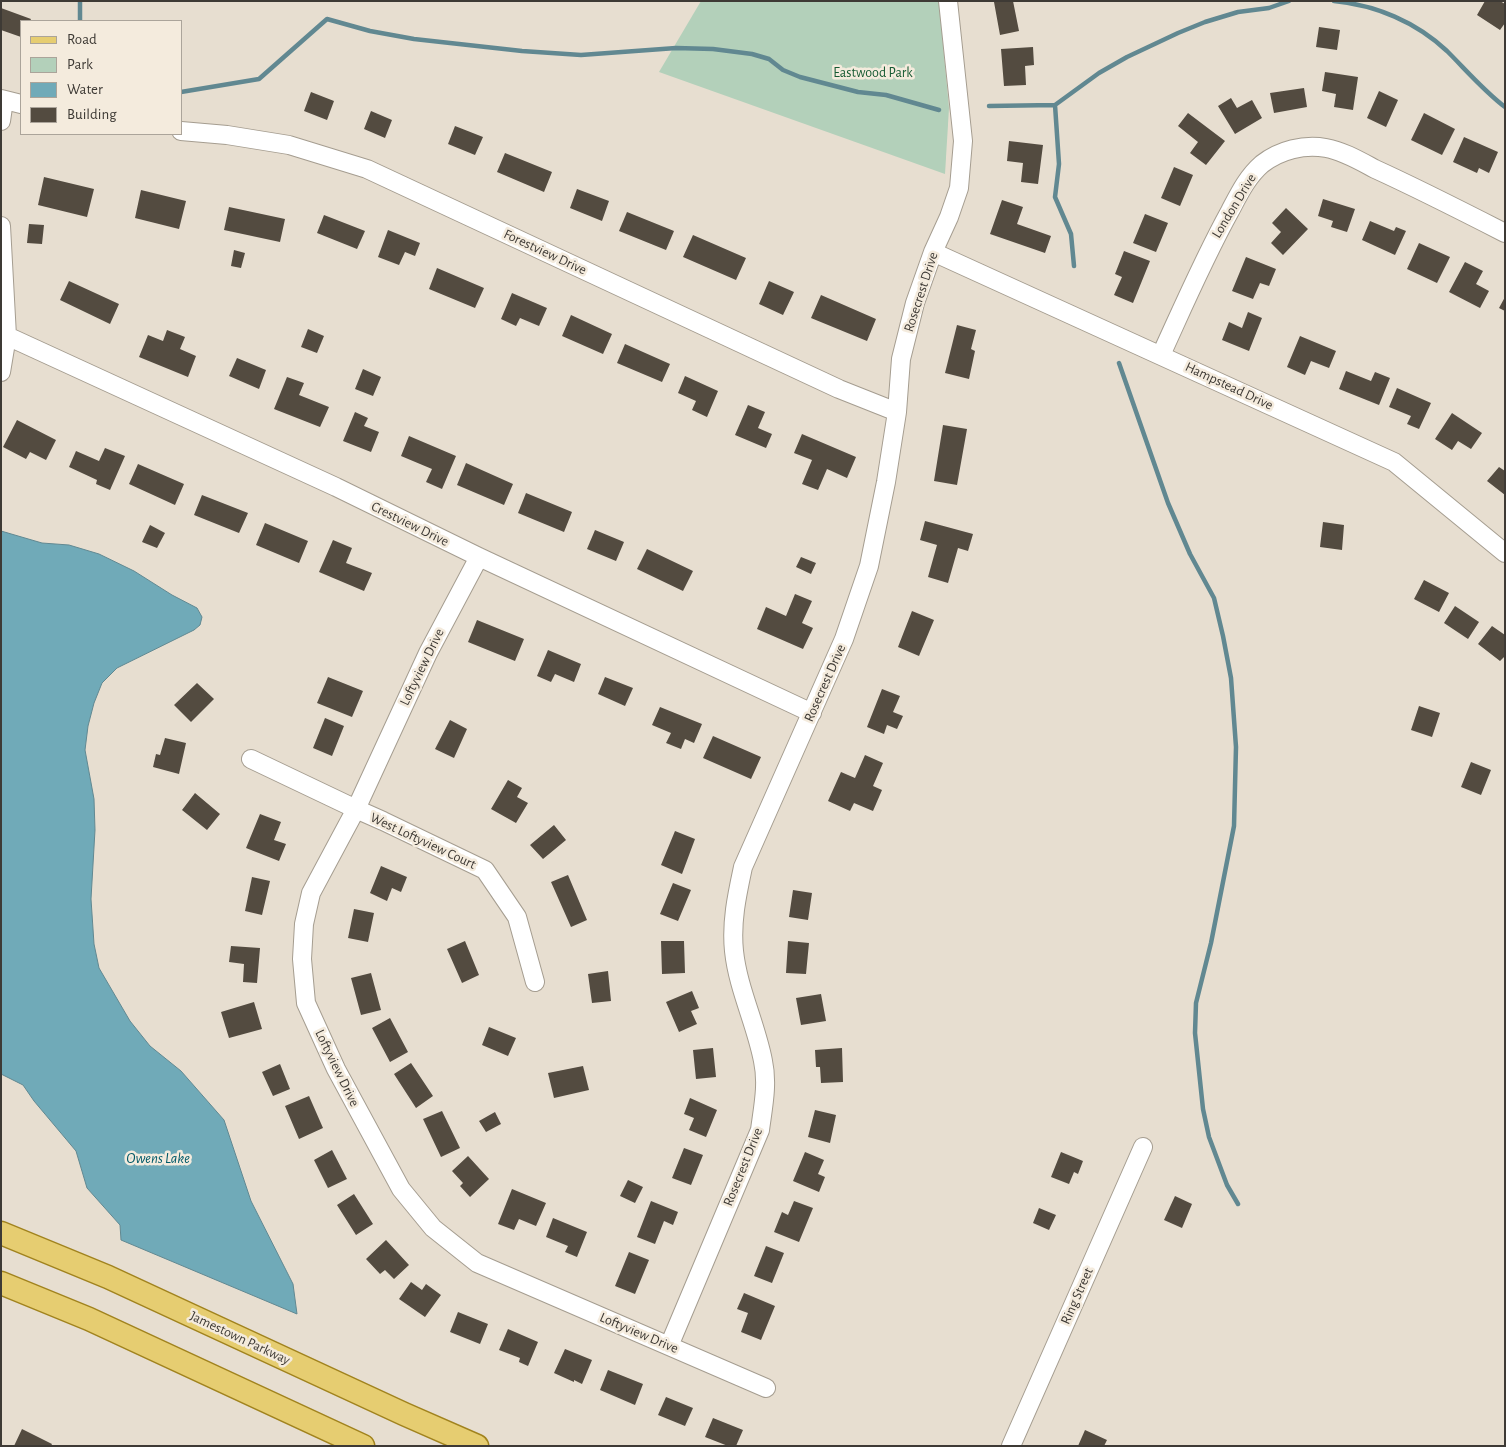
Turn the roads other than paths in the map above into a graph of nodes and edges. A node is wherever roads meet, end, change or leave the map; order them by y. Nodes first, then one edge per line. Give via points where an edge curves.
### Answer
1 (948, 1) edge
2 (2, 99) edge
3 (20, 104) edge
4 (1, 121) edge
5 (182, 131) edge
6 (1, 226) edge
7 (1505, 233) edge
8 (933, 252) junction
9 (7, 336) junction
10 (1161, 355) junction
11 (1, 372) edge
12 (897, 412) junction
13 (1505, 553) edge
14 (479, 557) junction
15 (812, 713) junction
16 (251, 759) dead end
17 (356, 809) junction
18 (535, 982) dead end
19 (1143, 1147) dead end
20 (1, 1233) edge
21 (1, 1283) edge
22 (669, 1346) junction
23 (766, 1388) dead end
24 (363, 1446) edge
25 (477, 1446) edge
26 (1011, 1446) edge

1 - 8 street, Rosecrest Drive via 963,141 959,188
2 - 3 street
2 - 4 street
5 - 12 street, Forestview Drive via 289,145 366,169 838,389
6 - 9 street
7 - 10 street, London Drive via 1339,152 1327,148 1294,148 1261,165 1247,180 1211,245
8 - 10 street, Hampstead Drive
8 - 12 street, Rosecrest Drive via 915,303 901,359
9 - 11 street
9 - 14 street, Crestview Drive via 336,487
10 - 13 street, Hampstead Drive via 1394,462
12 - 15 street, Rosecrest Drive via 869,566 844,639
14 - 15 street, Crestview Drive
14 - 17 street, Loftyview Drive via 428,653
15 - 22 street, Rosecrest Drive via 743,868 735,905 734,952 743,995 764,1063 766,1093 760,1130
16 - 17 street, West Loftyview Court
17 - 18 street, West Loftyview Court via 485,870 518,917
17 - 22 street, Loftyview Drive via 311,894 304,924 306,1003 336,1069 401,1189 433,1228 477,1263
19 - 26 street, Ring Street
20 - 25 main road, Jamestown Parkway via 108,1277
21 - 24 main road
22 - 23 street, Loftyview Drive

